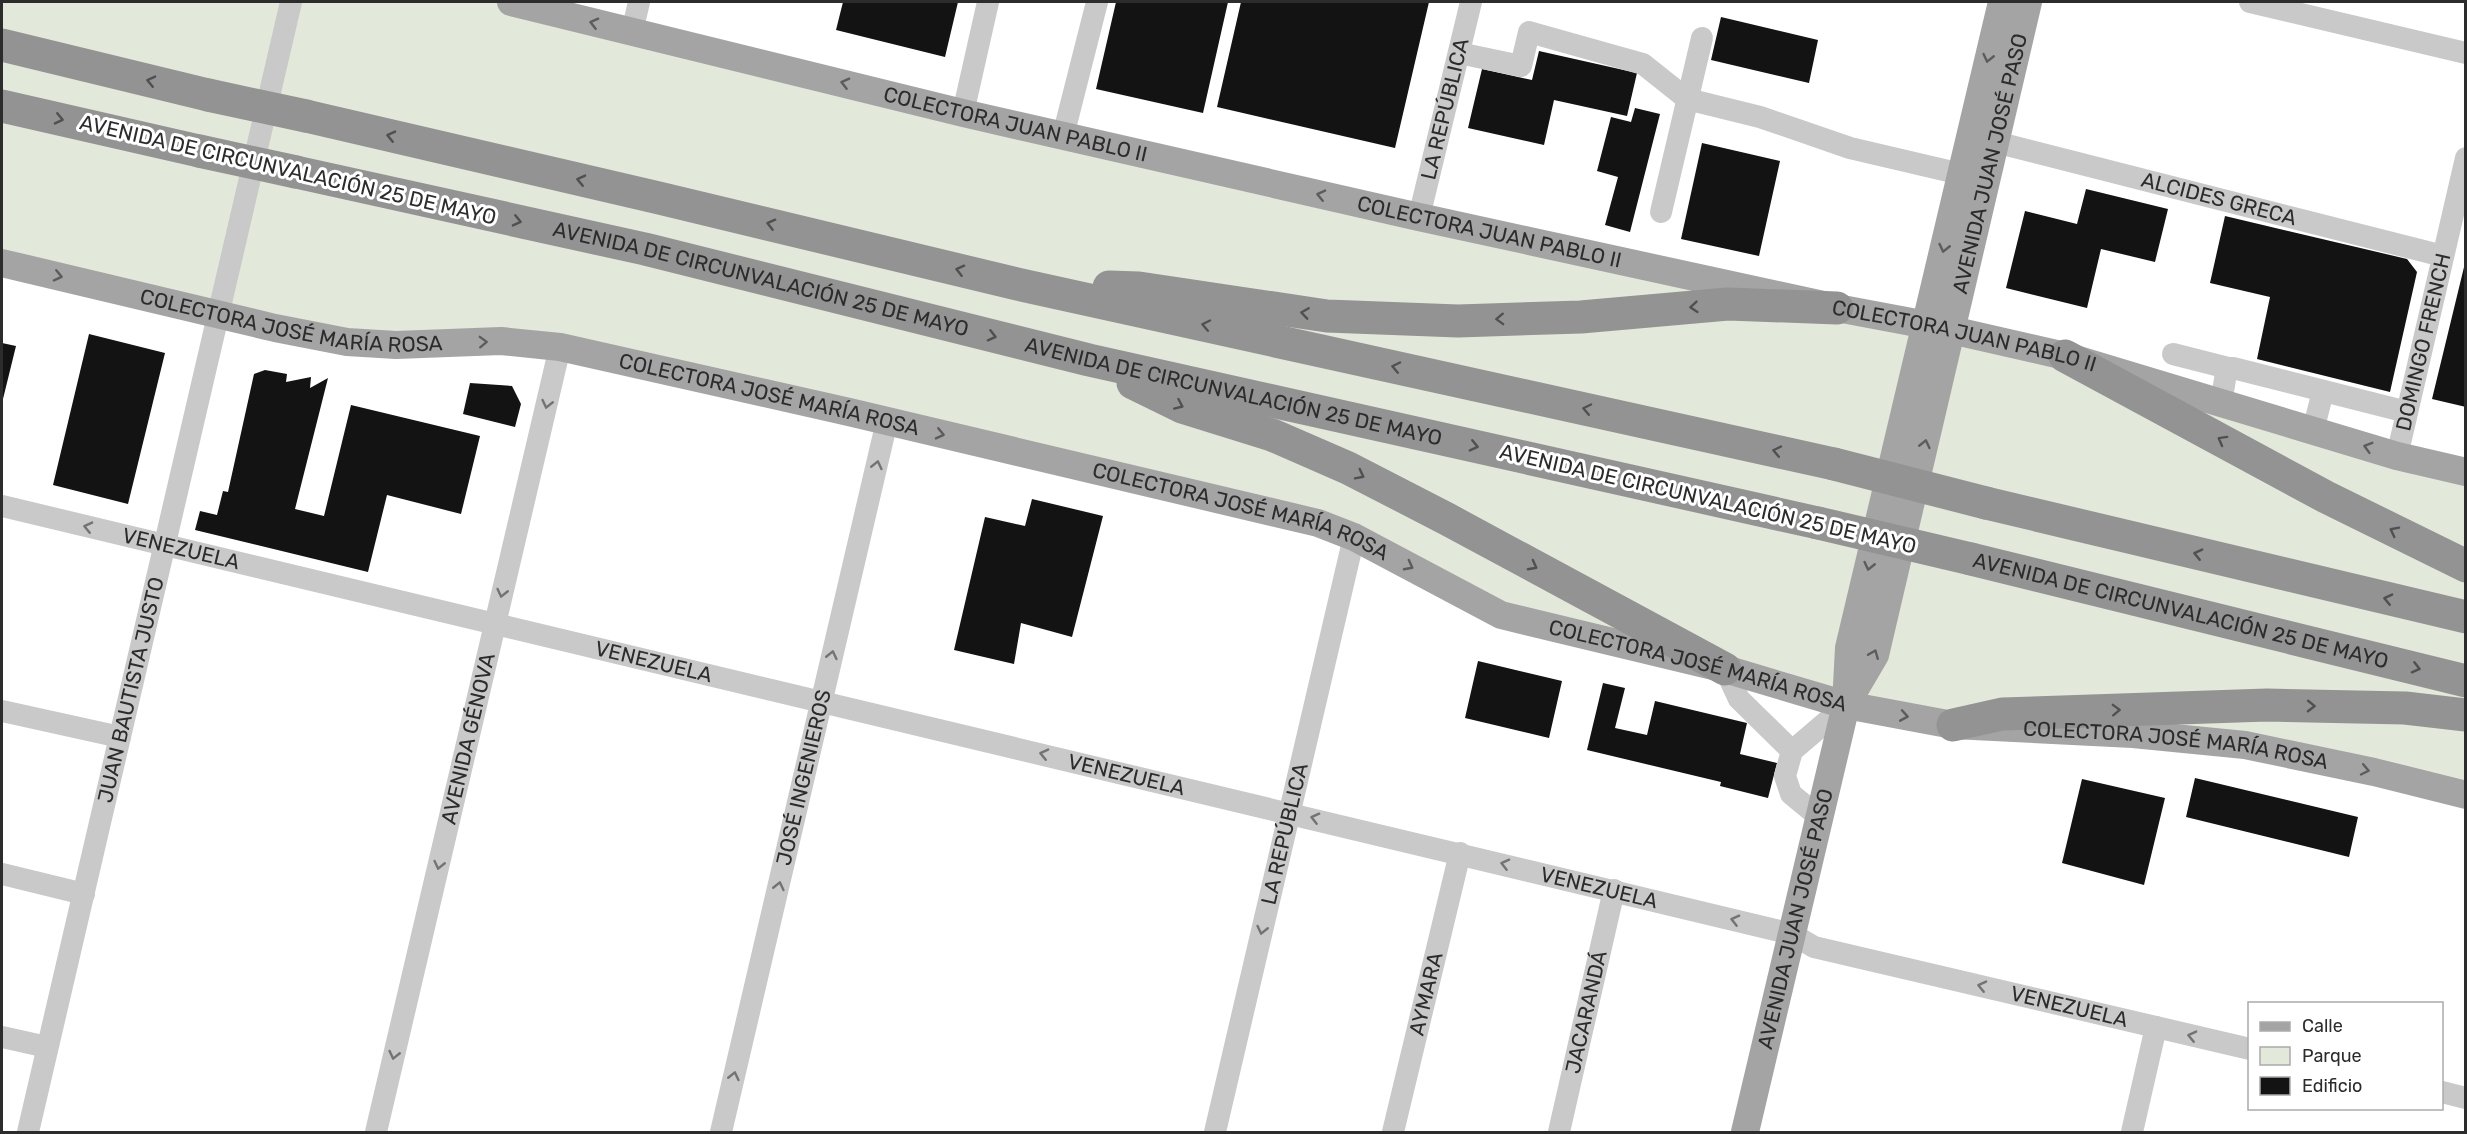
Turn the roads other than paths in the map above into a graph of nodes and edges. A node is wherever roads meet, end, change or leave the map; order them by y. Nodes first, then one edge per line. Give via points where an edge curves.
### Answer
1 (291, 2) edge
2 (511, 2) edge
3 (639, 2) edge
4 (988, 2) edge
5 (1097, 2) edge
6 (1471, 2) edge
7 (2001, 2) edge
8 (2028, 2) edge
9 (2250, 2) edge
10 (2274, 4) edge
11 (632, 32) junction
12 (1702, 38) dead end
13 (2, 45) edge
14 (1459, 52) junction
15 (2466, 53) edge
16 (1687, 99) junction
17 (2, 106) edge
18 (963, 113) junction
19 (1063, 136) junction
20 (1995, 142) junction
21 (2466, 158) edge
22 (1961, 174) junction
23 (1661, 212) dead end
24 (1419, 218) junction
25 (2443, 256) junction
26 (2, 262) edge
27 (1017, 284) junction
28 (1836, 308) junction
29 (217, 314) junction
30 (1939, 328) junction
31 (560, 347) junction
32 (2173, 354) dead end
33 (2065, 356) junction
34 (1089, 360) junction
35 (2228, 368) junction
36 (2323, 391) junction
37 (2221, 404) junction
38 (2407, 412) junction
39 (887, 421) junction
40 (2313, 431) junction
41 (2397, 456) junction
42 (2466, 472) edge
43 (2, 506) edge
44 (1354, 537) junction
45 (165, 545) junction
46 (2466, 566) edge
47 (2466, 617) edge
48 (495, 624) junction
49 (1725, 669) junction
50 (2466, 681) edge
51 (822, 701) junction
52 (1846, 705) junction
53 (2, 711) edge
54 (2466, 715) edge
55 (1953, 725) junction
56 (120, 737) junction
57 (1792, 751) junction
58 (2466, 795) edge
59 (1289, 812) junction
60 (1819, 817) junction
61 (1460, 853) junction
62 (2, 874) edge
63 (1614, 890) junction
64 (84, 894) junction
65 (1792, 934) junction
66 (2156, 1027) junction
67 (2, 1037) edge
68 (47, 1047) junction
69 (2248, 1049) edge
70 (2443, 1092) edge
71 (2466, 1098) edge
72 (27, 1132) edge
73 (376, 1132) edge
74 (721, 1132) edge
75 (1215, 1132) edge
76 (1393, 1132) edge
77 (1559, 1132) edge
78 (1745, 1132) edge
79 (2132, 1132) edge

1 - 29 street, JUAN BAUTISTA JUSTO
11 -> 2 main road, COLECTORA JUAN PABLO II
3 - 11 street
4 - 18 street
5 - 19 street
6 - 14 street, LA REPÚBLICA
7 -> 22 main road, AVENIDA JUAN JOSÉ PASO
8 - 20 main road, AVENIDA JUAN JOSÉ PASO
9 - 10 street
10 - 15 street
18 -> 11 main road, COLECTORA JUAN PABLO II
12 - 16 street
27 -> 13 highway, bridge
14 - 16 street via 1521,66 1529,32 1643,64
14 - 24 street, LA REPÚBLICA
16 - 22 street via 1760,117 1850,148
16 - 23 street
17 -> 34 highway, AVENIDA DE CIRCUNVALACIÓN 25 DE MAYO, bridge via 645,249
18 - 19 main road, COLECTORA JUAN PABLO II
24 -> 19 main road, COLECTORA JUAN PABLO II
20 - 25 street, ALCIDES GRECA
20 - 30 main road, AVENIDA JUAN JOSÉ PASO
21 - 25 street, DOMINGO FRENCH
22 -> 30 main road, AVENIDA JUAN JOSÉ PASO
24 - 28 main road, COLECTORA JUAN PABLO II
25 - 38 street, DOMINGO FRENCH
26 -> 29 main road, COLECTORA JOSÉ MARÍA ROSA
28 -> 27 highway via 1728,304 1458,321 1327,316 1139,288
47 -> 27 highway, bridge via 1834,464
28 - 30 main road, COLECTORA JUAN PABLO II
29 -> 31 main road, COLECTORA JOSÉ MARÍA ROSA via 347,342 396,345 501,341
29 - 45 street, JUAN BAUTISTA JUSTO
30 - 33 main road, COLECTORA JUAN PABLO II
30 - 52 main road, AVENIDA JUAN JOSÉ PASO via 1875,655
31 - 39 main road, COLECTORA JOSÉ MARÍA ROSA
31 -> 48 street, AVENIDA GÉNOVA
32 - 35 street
33 - 37 main road, COLECTORA JUAN PABLO II
46 -> 33 highway via 2326,497
34 -> 49 highway via 1182,407 1272,435 1347,468
34 -> 50 highway, AVENIDA DE CIRCUNVALACIÓN 25 DE MAYO, bridge via 1818,523
35 - 36 street
35 - 37 street
36 - 38 street
36 - 40 street
37 - 40 main road, COLECTORA JUAN PABLO II
38 - 41 street, DOMINGO FRENCH
39 -> 44 main road, COLECTORA JOSÉ MARÍA ROSA via 1318,524
51 -> 39 street, JOSÉ INGENIEROS
41 -> 40 main road, COLECTORA JUAN PABLO II
41 - 42 main road, COLECTORA JUAN PABLO II
45 -> 43 street, VENEZUELA
44 -> 49 main road, COLECTORA JOSÉ MARÍA ROSA via 1501,615
44 - 59 street, LA REPÚBLICA
45 - 48 street, VENEZUELA
45 - 56 street, JUAN BAUTISTA JUSTO
48 - 51 street, VENEZUELA
48 -> 73 street, AVENIDA GÉNOVA
49 - 52 main road, COLECTORA JOSÉ MARÍA ROSA
49 - 57 street via 1739,699
59 -> 51 street, VENEZUELA
74 -> 51 street, JOSÉ INGENIEROS
52 -> 55 main road, COLECTORA JOSÉ MARÍA ROSA
52 - 57 street
52 - 60 main road, AVENIDA JUAN JOSÉ PASO
53 - 56 street
55 -> 54 highway via 2002,714 2267,705 2405,708
55 -> 58 main road, COLECTORA JOSÉ MARÍA ROSA via 2133,734 2245,745
56 - 64 street, JUAN BAUTISTA JUSTO
57 - 60 street via 1785,776 1791,794
61 -> 59 street, VENEZUELA
59 -> 75 street, LA REPÚBLICA
60 - 65 main road, AVENIDA JUAN JOSÉ PASO
63 -> 61 street, VENEZUELA
61 - 76 street, AYMARA
62 - 64 street
65 -> 63 street, VENEZUELA
63 - 77 street, JACARANDÁ
64 - 68 street, JUAN BAUTISTA JUSTO
66 -> 65 street, VENEZUELA via 1814,947
65 - 78 main road, AVENIDA JUAN JOSÉ PASO
69 -> 66 street, VENEZUELA
66 - 79 street
67 - 68 street
68 - 72 street, JUAN BAUTISTA JUSTO
70 - 71 street

